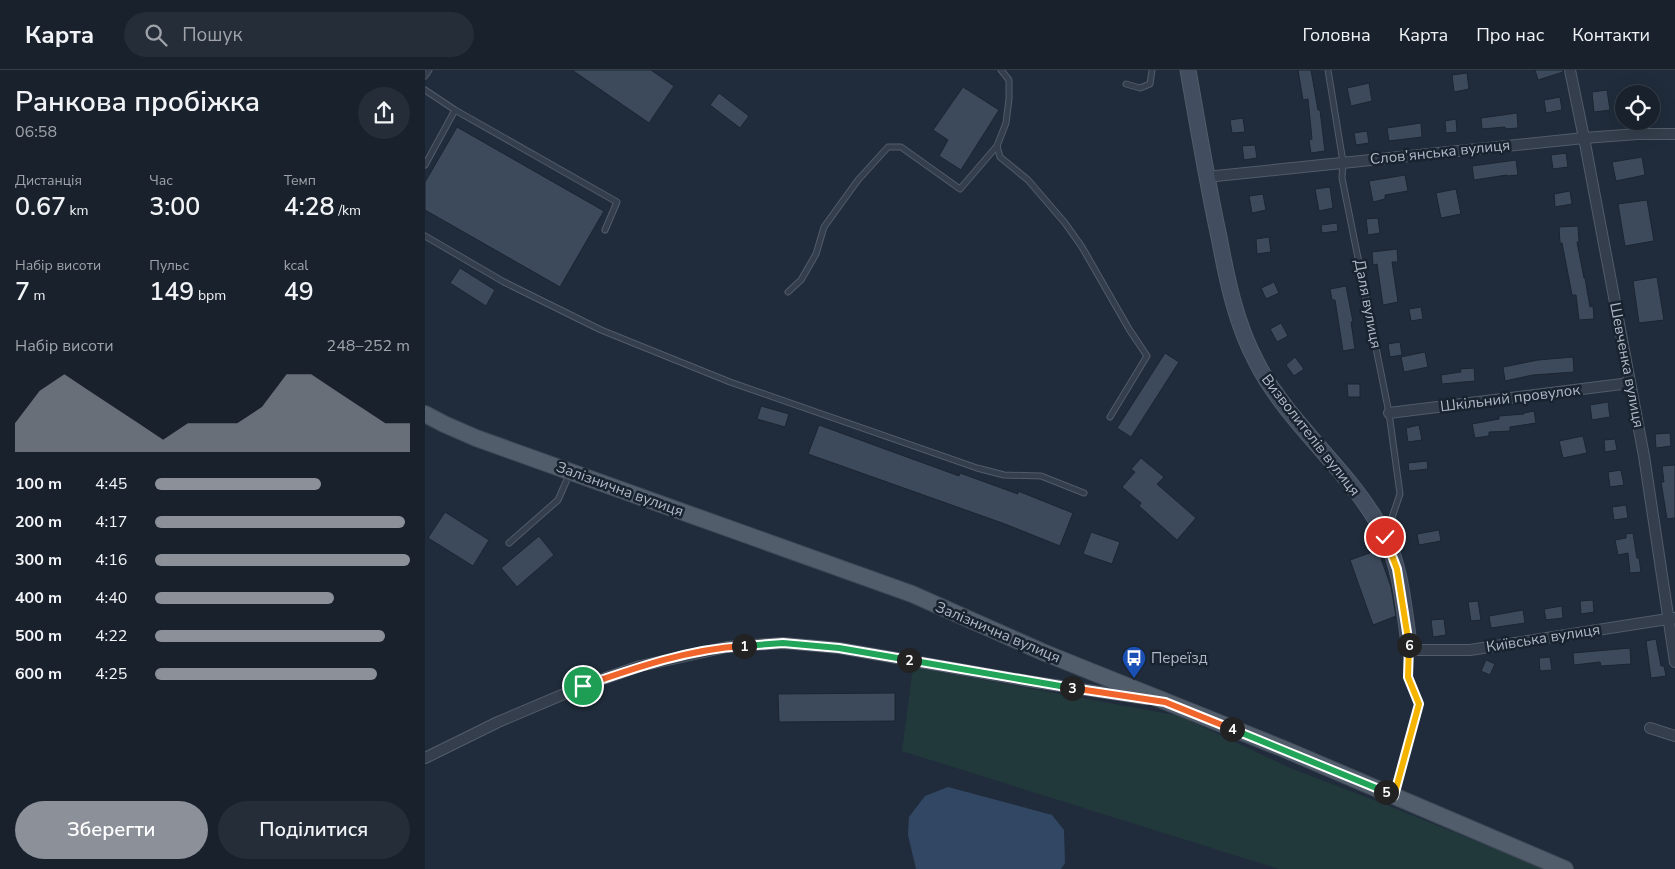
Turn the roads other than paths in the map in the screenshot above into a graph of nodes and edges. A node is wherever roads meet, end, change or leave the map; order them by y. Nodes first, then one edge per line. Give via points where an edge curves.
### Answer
1 (429, 70) edge
2 (1001, 70) edge
3 (1151, 70) edge
4 (1189, 70) edge
5 (1328, 70) edge
6 (1570, 70) edge
7 (425, 76) edge
8 (1127, 84) dead end
9 (425, 90) edge
10 (455, 110) junction
11 (1675, 134) edge
12 (1584, 138) junction
13 (997, 146) junction
14 (1343, 162) junction
15 (425, 165) edge
16 (1206, 178) junction
17 (605, 230) dead end
18 (425, 236) edge
19 (788, 292) dead end
20 (1630, 383) junction
21 (1389, 413) junction
22 (425, 414) edge
23 (1110, 416) dead end
24 (571, 472) junction
25 (1084, 493) dead end
26 (1385, 537) junction
27 (509, 543) dead end
28 (1672, 618) edge
29 (1410, 650) joint
30 (1675, 662) edge
31 (1165, 702) junction
32 (1650, 728) dead end
33 (1675, 736) edge
34 (425, 758) edge
35 (1565, 869) edge

1 - 7 lane
2 - 13 lane via 1009,80 1009,99 1006,123
3 - 8 lane via 1150,84 1140,88
4 - 16 street, Визволителів вулиця
5 - 14 lane, Даля вулиця
6 - 12 street, Шевченка вулиця
9 - 10 lane
10 - 15 lane
10 - 17 lane via 617,202
11 - 12 street, Слов’янська вулиця
12 - 14 street, Слов’янська вулиця
12 - 20 street, Шевченка вулиця
13 - 19 lane via 960,189 901,147 888,147 824,227 816,254 801,280
13 - 23 lane via 1000,157 1028,180 1065,223 1147,356
14 - 16 street, Слов’янська вулиця
14 - 21 lane, Даля вулиця via 1342,178
16 - 26 street, Визволителів вулиця via 1232,303 1256,363 1277,396 1347,479
18 - 25 lane via 504,282 601,330 730,382 977,468 1004,475 1041,476
20 - 21 street, Шкільний провулок
20 - 28 street, Шевченка вулиця
21 - 26 lane, Даля вулиця via 1400,494
22 - 24 main road, Залізнична вулиця via 476,438
24 - 27 lane via 559,500
24 - 31 main road, Залізнична вулиця via 912,594
26 - 29 street, Визволителів вулиця via 1397,569
28 - 29 street, Київська вулиця via 1470,650
28 - 30 street, Шевченка вулиця
31 - 34 street via 839,648 783,643 727,647 640,666 591,683 498,722
31 - 35 main road, Залізнична вулиця
32 - 33 street

